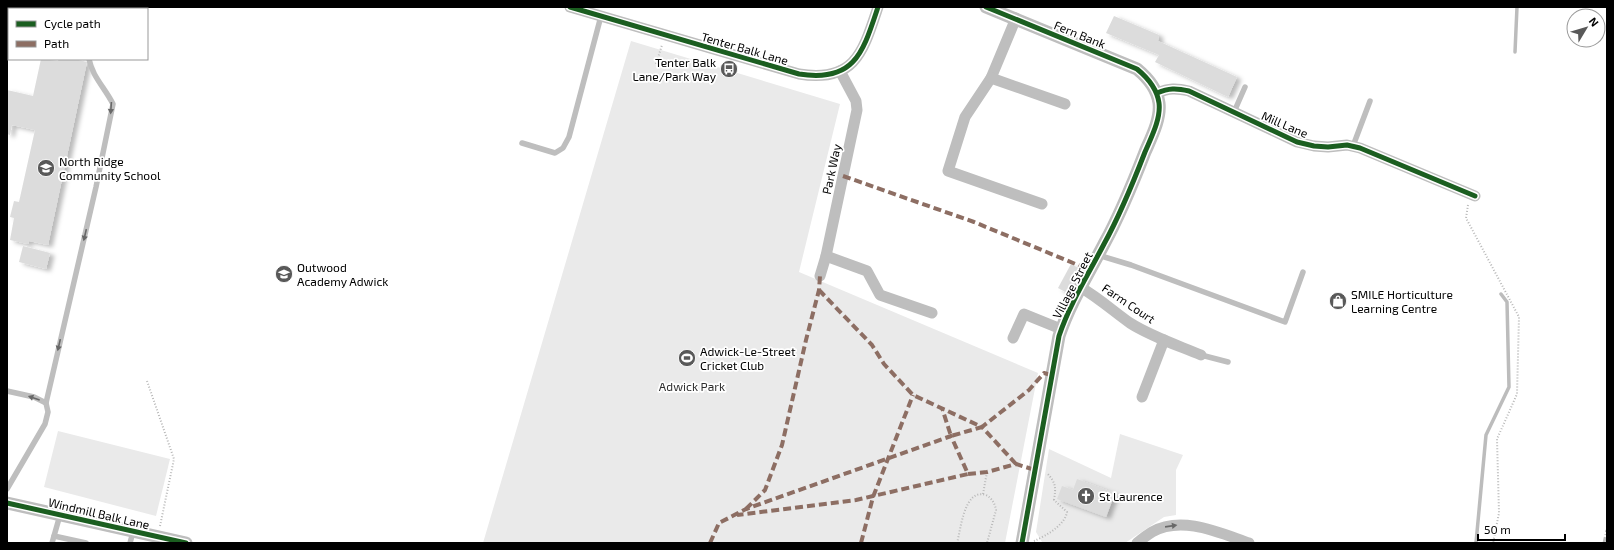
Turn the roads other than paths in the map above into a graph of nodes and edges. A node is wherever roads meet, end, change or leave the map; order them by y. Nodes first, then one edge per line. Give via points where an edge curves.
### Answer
1 (570, 7) edge
2 (878, 7) edge
3 (986, 7) edge
4 (601, 16) junction
5 (1016, 18) junction
6 (89, 60) edge
7 (840, 71) junction
8 (991, 78) junction
9 (1245, 87) dead end
10 (1157, 93) junction
11 (1370, 101) dead end
12 (1065, 104) dead end
13 (1234, 112) junction
14 (522, 143) dead end
15 (1353, 146) junction
16 (1472, 195) road end
17 (1042, 204) dead end
18 (1098, 255) junction
19 (826, 256) junction
20 (1303, 272) dead end
21 (820, 276) dead end
22 (1080, 287) junction
23 (932, 313) dead end
24 (1061, 329) junction
25 (1012, 338) dead end
26 (1164, 340) junction
27 (1201, 355) joint
28 (1228, 362) dead end
29 (7, 391) edge
30 (1142, 397) dead end
31 (46, 402) junction
32 (7, 488) edge
33 (7, 503) edge
34 (60, 515) junction
35 (54, 536) junction
36 (132, 537) edge
37 (180, 542) edge
38 (52, 543) edge
39 (86, 543) edge
40 (1022, 543) edge
41 (1137, 543) edge
42 (1249, 543) edge

1 - 4 street, Tenter Balk Lane
2 - 7 street, Tenter Balk Lane via 860,55
3 - 5 street, Fern Bank
4 - 7 street, Tenter Balk Lane via 799,74 817,77
4 - 14 lane via 569,137 563,148 555,153
5 - 8 street
5 - 10 street, Fern Bank via 1137,69 1147,76
6 -> 31 lane via 94,75 112,104 96,187
7 - 19 street, Park Way via 856,101 857,110
8 - 12 street
8 - 17 street via 965,117 948,171
9 - 13 lane
10 - 13 street, Mill Lane via 1168,88 1189,91
10 - 18 street, Village Street via 1159,109 1151,136
11 - 15 lane
13 - 15 street, Mill Lane via 1297,142 1314,146
15 - 16 street, Mill Lane
18 - 20 lane via 1285,322
18 - 22 street, Village Street
19 - 21 street, Park Way
19 - 23 street via 867,271 880,294
22 - 24 street, Village Street
22 - 26 street, Farm Court via 1098,297 1130,323
24 - 25 street via 1024,314
24 - 40 street, Village Street
26 - 27 street, Farm Court
26 - 30 street
27 - 28 lane
31 -> 29 lane
31 - 32 lane via 48,412 45,424
33 - 34 street, Windmill Balk Lane
34 - 35 lane
34 - 36 street, Windmill Balk Lane
35 - 38 lane
35 - 39 lane
36 - 37 street, Windmill Balk Lane via 158,536
41 -> 42 street via 1162,528 1186,525

